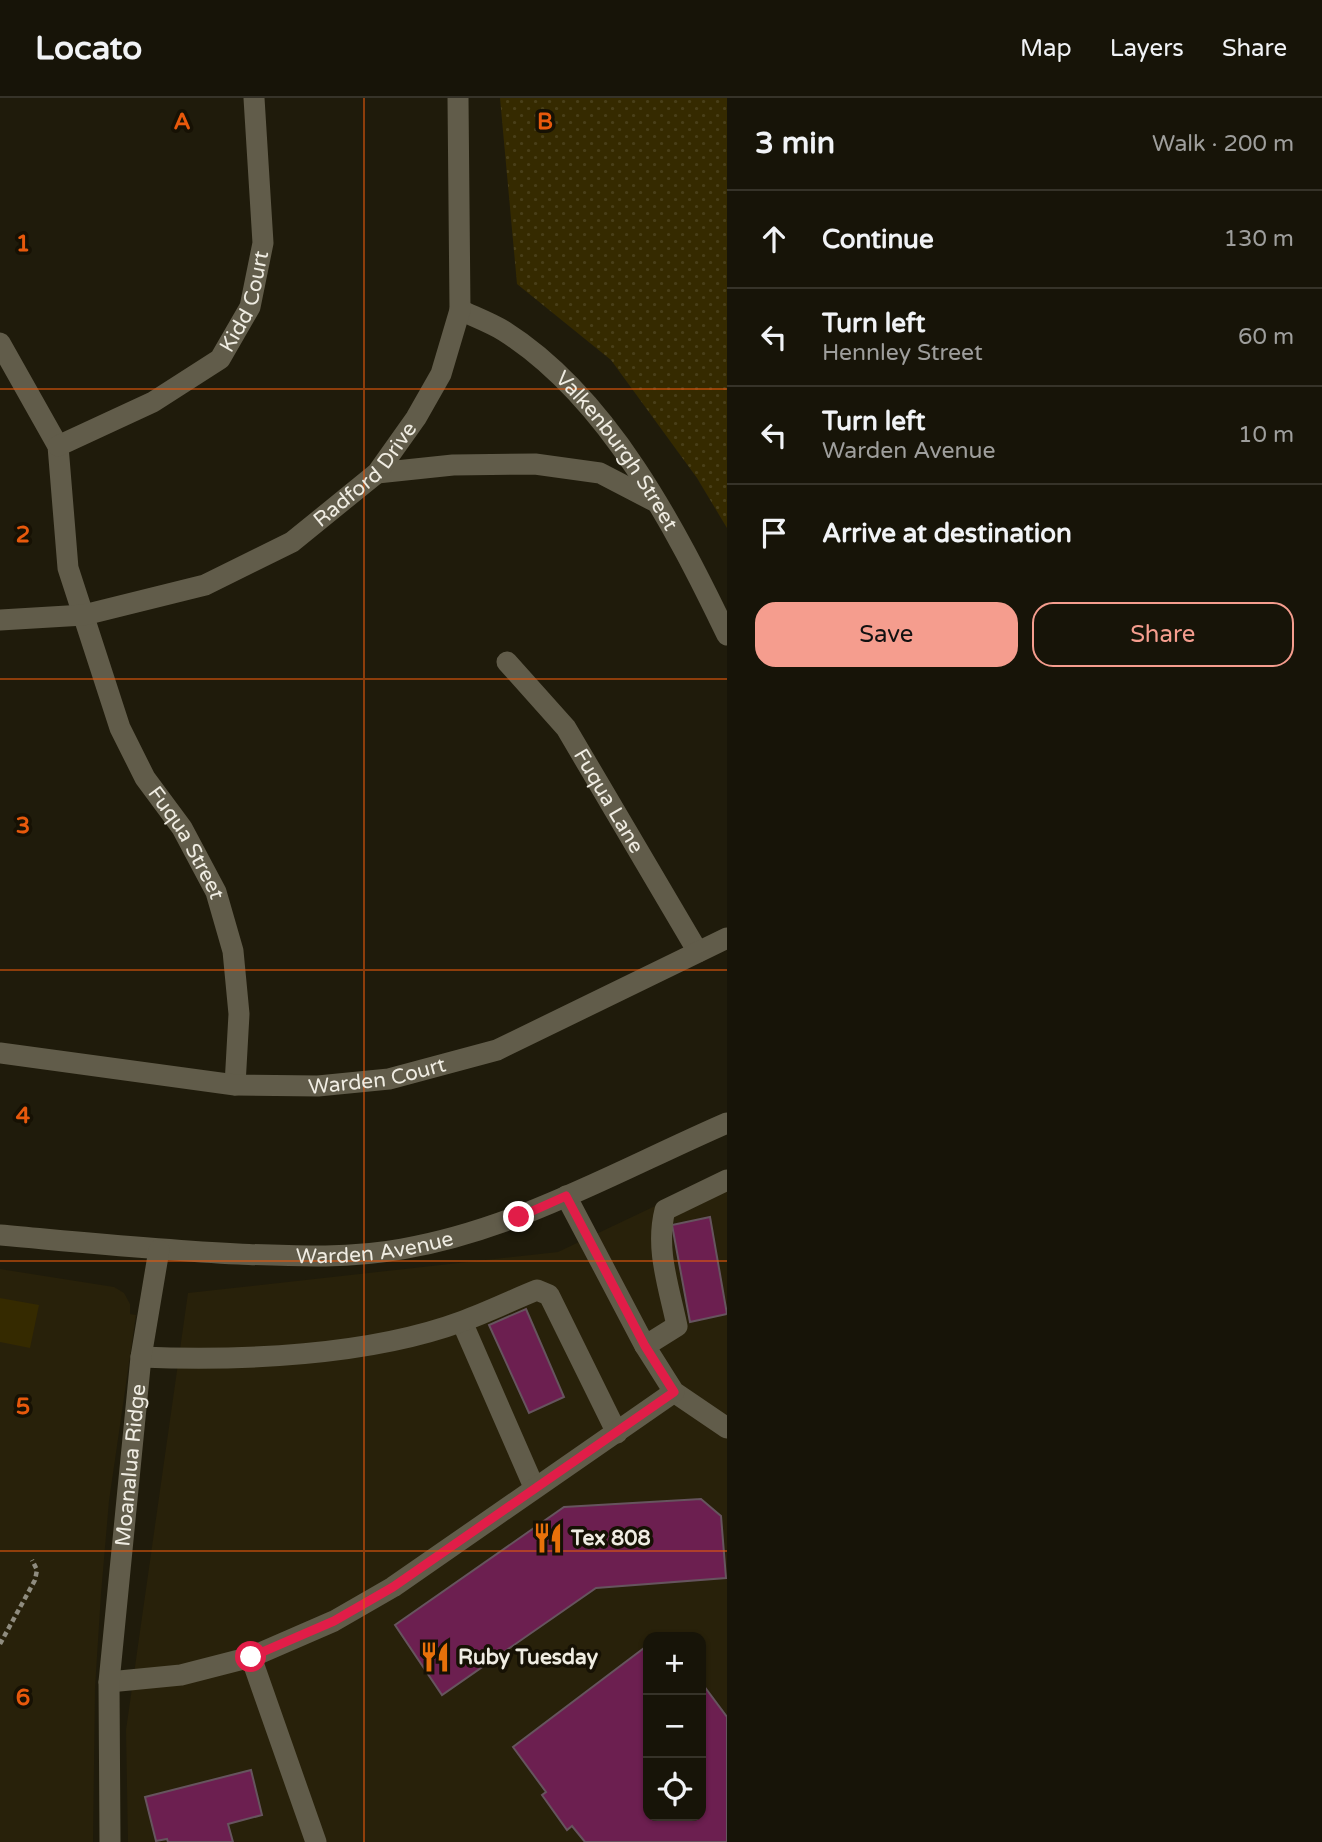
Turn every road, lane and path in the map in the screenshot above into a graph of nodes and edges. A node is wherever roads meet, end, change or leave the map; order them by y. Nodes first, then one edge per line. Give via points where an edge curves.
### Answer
1 (254, 98) edge
2 (458, 98) edge
3 (460, 310) junction
4 (0, 343) edge
5 (58, 446) junction
6 (377, 473) junction
7 (659, 504) junction
8 (84, 615) junction
9 (0, 620) edge
10 (727, 635) edge
11 (507, 662) dead end
12 (727, 938) edge
13 (698, 952) junction
14 (0, 1054) edge
15 (235, 1085) junction
16 (727, 1123) edge
17 (727, 1180) edge
18 (566, 1196) junction
19 (0, 1235) edge
20 (159, 1250) junction
21 (462, 1322) junction
22 (645, 1346) junction
23 (141, 1357) junction
24 (674, 1392) junction
25 (727, 1428) edge
26 (617, 1433) junction
27 (534, 1488) junction
28 (32, 1560) dead end
29 (0, 1644) edge
30 (251, 1657) junction
31 (109, 1682) junction
32 (110, 1842) edge
33 (316, 1842) edge

1 - 5 street, Kidd Court via 263,243 250,307 219,359 153,401
2 - 3 street, Radford Drive
3 - 6 street, Radford Drive via 441,374
3 - 7 street, Valkenburgh Street via 504,331 570,386 606,427
4 - 5 street
5 - 8 street, Fuqua Street via 68,568
6 - 7 street via 453,465 535,464 600,473
6 - 8 street, Radford Drive via 292,542 205,585
7 - 10 street, Valkenburgh Street
8 - 9 street, Radford Drive
8 - 15 street, Fuqua Street via 120,729 145,778 182,828 215,892 236,976
11 - 13 street, Fuqua Lane via 566,728
12 - 13 street, Warden Court
13 - 15 street, Warden Court via 549,1027 442,1066 389,1079
14 - 15 street, Warden Court
16 - 18 street, Warden Avenue
17 - 22 street via 664,1210 661,1253 677,1326
18 - 20 street, Warden Avenue via 519,1217 402,1249 356,1255
18 - 22 street
19 - 20 street, Warden Avenue
20 - 23 street, Moanalua Ridge
21 - 23 street via 382,1343 278,1356
21 - 26 street via 537,1290 549,1295
21 - 27 street
22 - 24 street
23 - 31 street, Moanalua Ridge
24 - 25 street
24 - 26 street
26 - 27 street
27 - 30 street via 393,1587 334,1621
28 - 29 path via 35,1580
30 - 31 street via 181,1675
30 - 33 street
31 - 32 street, Moanalua Ridge

